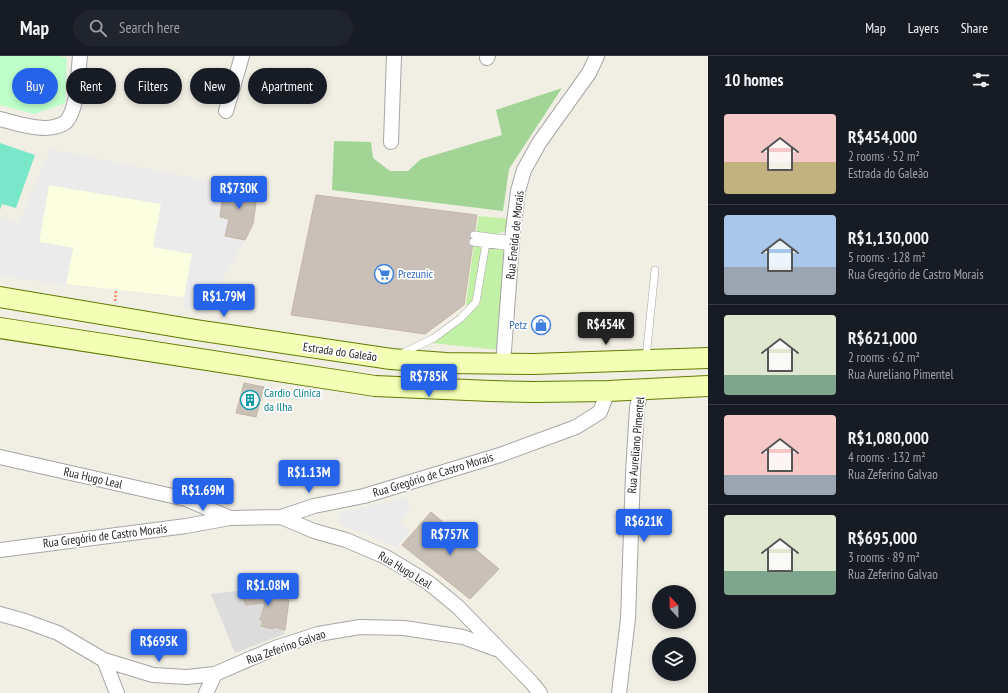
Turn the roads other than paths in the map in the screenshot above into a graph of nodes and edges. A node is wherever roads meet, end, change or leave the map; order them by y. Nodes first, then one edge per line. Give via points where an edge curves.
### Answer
1 (80, 56) edge
2 (242, 56) edge
3 (394, 56) edge
4 (597, 56) edge
5 (226, 111) dead end
6 (0, 119) edge
7 (391, 142) dead end
8 (486, 243) junction
9 (512, 243) junction
10 (655, 270) dead end
11 (0, 297) edge
12 (0, 328) edge
13 (708, 358) edge
14 (391, 359) junction
15 (646, 361) junction
16 (503, 364) junction
17 (375, 386) junction
18 (708, 386) edge
19 (641, 389) junction
20 (608, 391) junction
21 (0, 457) edge
22 (186, 499) junction
23 (314, 506) junction
24 (281, 517) junction
25 (230, 518) junction
26 (186, 526) junction
27 (314, 530) junction
28 (0, 550) edge
29 (0, 614) edge
30 (500, 650) junction
31 (104, 660) junction
32 (215, 674) junction
33 (117, 693) edge
34 (206, 693) edge
35 (540, 693) edge
36 (618, 693) edge

1 - 6 street via 75,98 71,114 65,123 46,128
2 - 5 street
3 - 7 street
4 - 9 street, Rua Eneida de Morais via 589,73 539,143 524,170 518,191
8 - 9 lane
8 - 9 lane via 474,239
8 - 14 lane via 476,302 461,318 434,338
9 - 16 street, Rua Eneida de Morais
10 - 15 lane
11 - 14 main road, Estrada do Galeão
12 - 17 main road
13 - 15 main road, Estrada do Galeão
14 - 16 main road, Estrada do Galeão
15 - 16 main road, Estrada do Galeão
16 - 17 main road via 500,376 492,383 416,381
17 - 20 main road via 491,391
18 - 19 main road
19 - 20 main road
19 - 36 street, Rua Aureliano Pimentel via 632,473 628,619
20 - 23 street, Rua Gregório de Castro Morais via 600,412 576,427 547,439 364,496
21 - 22 street, Rua Hugo Leal
22 - 25 street, Rua Hugo Leal
22 - 26 street via 190,517
23 - 24 street, Rua Gregório de Castro Morais
23 - 27 street via 310,522
24 - 25 street, Rua Gregório de Castro Morais
24 - 27 street, Rua Hugo Leal
25 - 26 street, Rua Gregório de Castro Morais
26 - 28 street, Rua Gregório de Castro Morais
27 - 30 street, Rua Hugo Leal via 386,557 429,583 458,607
29 - 31 street, Rua Zeferino Galvao via 58,633
30 - 32 street, Rua Zeferino Galvao via 463,637 404,628 360,626 311,636 275,648
30 - 35 street, Rua Hugo Leal
31 - 32 street, Rua Zeferino Galvao via 153,675 187,678
31 - 33 street
32 - 34 street

